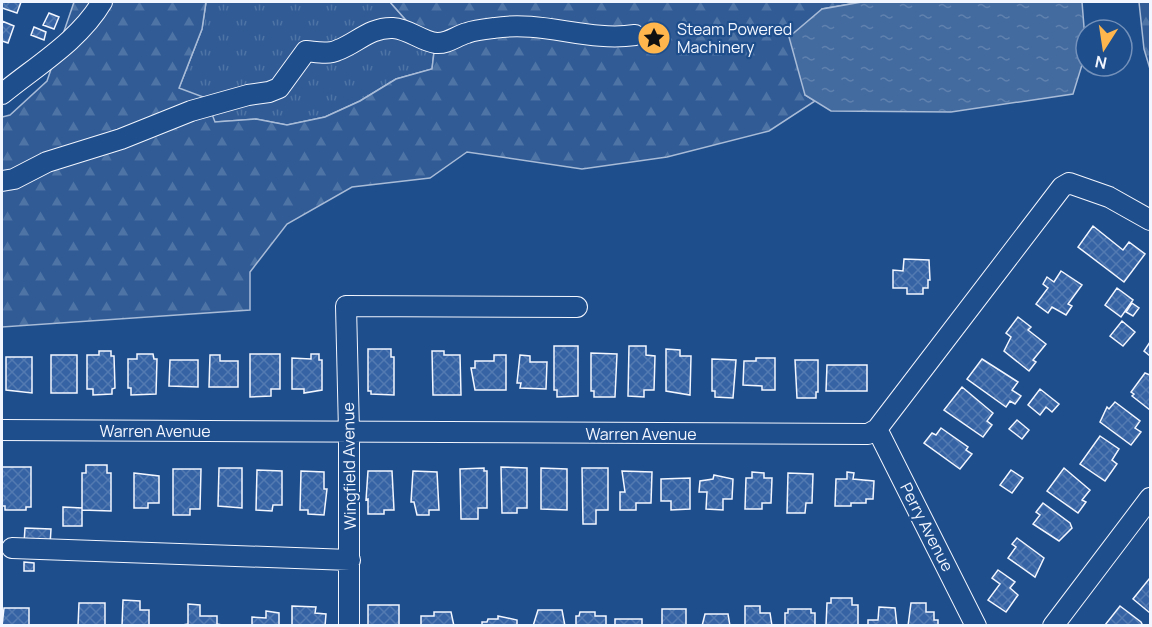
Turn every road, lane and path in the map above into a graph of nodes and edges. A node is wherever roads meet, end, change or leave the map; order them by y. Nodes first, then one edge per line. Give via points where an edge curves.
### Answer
1 (102, 2) edge
2 (635, 34) dead end
3 (2, 94) edge
4 (2, 181) edge
5 (1150, 220) edge
6 (577, 307) dead end
7 (877, 429) junction
8 (2, 430) edge
9 (349, 432) junction
10 (1150, 498) edge
11 (12, 549) dead end
12 (350, 560) junction
13 (349, 626) edge
14 (976, 626) edge
15 (1053, 626) edge

1 - 3 street via 77,34
2 - 4 street via 611,38 537,25 465,33 437,43 408,31 378,30 338,50 306,51 279,88 191,111
5 - 7 street via 1082,187 1069,183 1062,187
6 - 9 street, Wingfield Avenue via 346,306
7 - 9 street, Warren Avenue via 854,435
7 - 14 street, Perry Avenue
8 - 9 street, Warren Avenue
9 - 12 street, Wingfield Avenue
10 - 15 street
11 - 12 street
12 - 13 street, Wingfield Avenue

